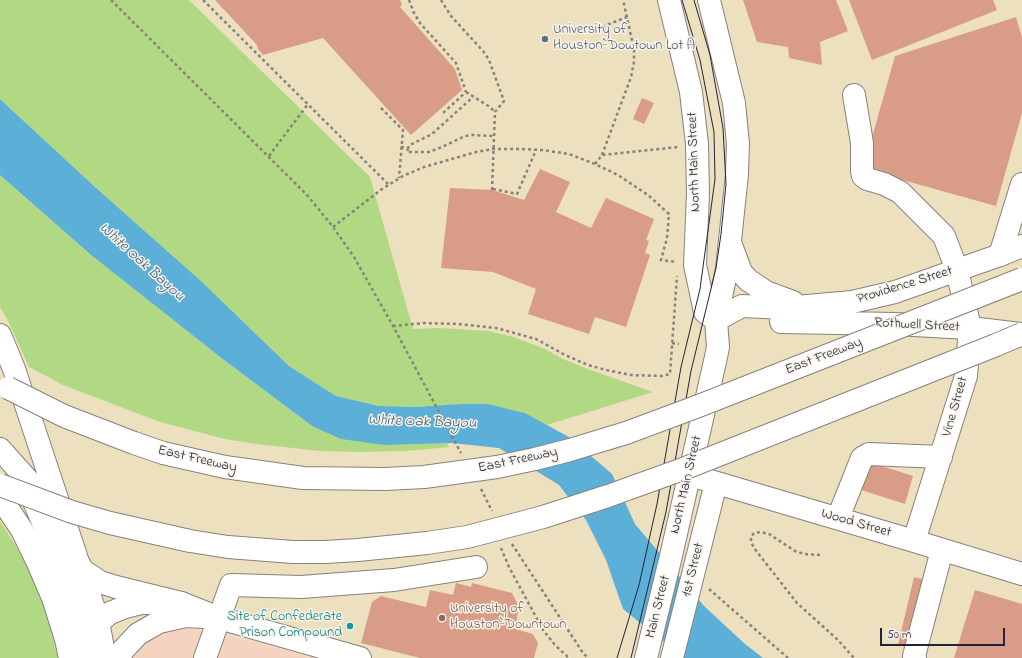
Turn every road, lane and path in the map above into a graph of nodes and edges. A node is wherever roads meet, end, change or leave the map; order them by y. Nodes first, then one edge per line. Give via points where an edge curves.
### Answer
1 (111, 0) edge
2 (203, 0) edge
3 (409, 0) edge
4 (441, 0) edge
5 (623, 0) edge
6 (669, 0) edge
7 (709, 0) edge
8 (627, 17) junction
9 (591, 31) dead end
10 (466, 92) junction
11 (854, 95) dead end
12 (473, 97) junction
13 (308, 104) junction
14 (381, 108) dead end
15 (495, 112) junction
16 (443, 113) dead end
17 (494, 136) junction
18 (401, 147) junction
19 (683, 147) dead end
20 (408, 148) junction
21 (494, 149) junction
22 (536, 150) junction
23 (602, 155) junction
24 (269, 156) junction
25 (595, 164) junction
26 (399, 179) junction
27 (1022, 184) edge
28 (389, 185) junction
29 (333, 227) junction
30 (730, 242) junction
31 (1022, 246) edge
32 (1000, 255) junction
33 (957, 270) junction
34 (1022, 279) edge
35 (808, 307) junction
36 (716, 320) junction
37 (393, 326) junction
38 (970, 328) junction
39 (0, 335) edge
40 (1022, 335) edge
41 (672, 343) junction
42 (679, 344) dead end
43 (3, 385) edge
44 (4, 454) edge
45 (462, 454) dead end
46 (941, 457) junction
47 (690, 475) junction
48 (716, 482) junction
49 (0, 485) edge
50 (480, 488) dead end
51 (0, 498) edge
52 (487, 502) junction
53 (487, 508) dead end
54 (494, 514) dead end
55 (838, 518) junction
56 (509, 539) dead end
57 (914, 541) junction
58 (501, 548) dead end
59 (942, 550) junction
60 (820, 555) dead end
61 (672, 556) joint
62 (79, 563) junction
63 (476, 567) dead end
64 (1022, 574) edge
65 (708, 588) dead end
66 (182, 603) junction
67 (219, 618) junction
68 (79, 639) edge
69 (88, 658) edge
70 (106, 658) edge
71 (120, 658) edge
72 (205, 658) edge
73 (360, 658) edge
74 (569, 658) edge
75 (588, 658) edge
76 (646, 658) edge
77 (672, 658) edge
78 (788, 658) edge
79 (854, 658) edge
80 (915, 658) edge

1 - 24 path
2 - 13 path
3 - 10 path via 420,23 456,63
4 - 15 path via 451,16 489,60 504,101
5 - 8 path
6 - 36 main road, North Main Street via 691,92 697,144 695,265 705,312
7 - 30 main road, North Main Street via 737,122 737,174
8 - 9 path
8 - 23 path via 634,62
10 - 12 path
10 - 16 path
11 - 33 main road, Vine Street via 862,143 863,176 900,192 937,227 944,236
12 - 15 path
12 - 20 path via 432,134
13 - 24 path
13 - 28 path
14 - 18 path via 403,130
15 - 17 path
17 - 20 path via 465,136 428,152 407,152
17 - 21 path
18 - 20 path
18 - 26 path
19 - 23 path
21 - 22 path
21 - 22 path via 492,190 517,194
21 - 26 path via 424,167
22 - 25 path via 569,154
23 - 25 path
24 - 29 path via 308,196
25 - 41 path via 634,184 669,214 667,238 660,260 678,262
26 - 28 path
27 - 32 main road
28 - 29 path
29 - 37 path via 354,257
30 - 35 main road via 741,272 748,280 766,292
30 - 36 main road, North Main Street
31 - 32 main road, Providence Street
32 - 33 main road, Providence Street
33 - 35 main road, Providence Street via 894,292 852,302
33 - 38 main road, Vine Street
34 - 43 main road, East Freeway, bridge via 626,432 570,450 497,467 424,477 385,480 303,478 225,467 134,443 64,416
35 - 36 main road, Providence Street via 742,306
36 - 38 main road, Rothwell Street
36 - 47 main road, North Main Street via 718,348
37 - 41 path via 424,323 496,328 536,339 576,360 632,375 670,374
37 - 45 path
38 - 40 main road, Rothwell Street
38 - 46 main road, Vine Street via 966,376
39 - 62 main road via 14,369
40 - 49 main road, bridge via 683,469 608,496 543,517 467,537 427,543 325,552 228,547 110,523 72,512
41 - 42 path
44 - 62 main road via 35,488 55,516
44 - 68 main road via 28,489 52,543 76,612
46 - 55 main road via 869,454 862,458
46 - 57 main road, Vine Street
47 - 48 main road, Wood Street
47 - 61 main road, North Main Street
48 - 55 main road, Wood Street
48 - 77 main road, 1st Street
50 - 52 path
51 - 68 main road via 22,530 53,598
52 - 53 path
52 - 54 path
55 - 57 main road, Wood Street
56 - 75 path
57 - 59 main road, Wood Street
58 - 74 path via 508,567 543,630
59 - 64 main road, Wood Street
59 - 80 main road
60 - 79 path via 795,551 769,534 754,533 752,537 754,548 797,603
61 - 76 main road, Main Street
62 - 66 main road via 100,582
62 - 68 main road
63 - 67 main road via 386,581 301,587 231,585
65 - 78 path
66 - 67 main road
66 - 68 main road via 141,603 125,607 110,613
67 - 71 main road via 186,616 159,622 138,634 123,650
67 - 72 main road
67 - 73 main road
68 - 69 main road
68 - 70 main road

